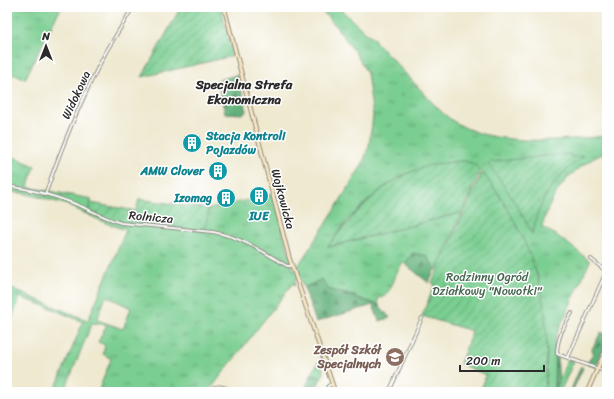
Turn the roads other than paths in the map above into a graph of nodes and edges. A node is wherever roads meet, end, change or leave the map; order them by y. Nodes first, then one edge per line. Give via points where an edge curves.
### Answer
1 (133, 7) edge
2 (224, 7) edge
3 (7, 186) edge
4 (45, 194) junction
5 (591, 259) dead end
6 (292, 266) junction
7 (607, 272) edge
8 (572, 313) dead end
9 (422, 318) dead end
10 (607, 347) edge
11 (568, 358) junction
12 (598, 368) junction
13 (607, 372) edge
14 (332, 384) junction
15 (208, 392) edge
16 (237, 392) edge
17 (325, 392) edge
18 (335, 392) edge
19 (390, 392) edge
20 (587, 392) edge

1 - 4 street, Widokowa via 106,52 88,89 60,151
2 - 6 street, Wojkowicka
3 - 4 street, Rolnicza
4 - 6 street, Rolnicza via 121,223 228,234 287,266
5 - 7 street
6 - 14 street, Wojkowicka
7 - 11 street
8 - 11 street via 557,346 557,354
9 - 19 street
10 - 12 street
11 - 12 street
12 - 13 street
12 - 20 street
14 - 17 street
14 - 18 street, Wojkowicka
15 - 16 street via 214,386

